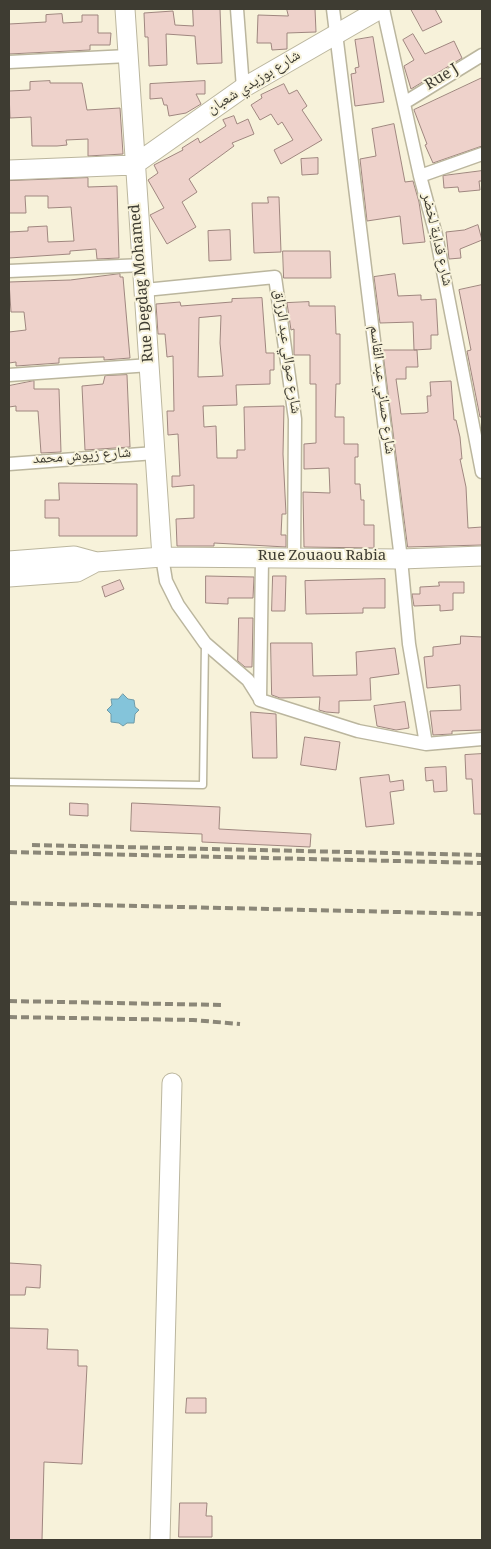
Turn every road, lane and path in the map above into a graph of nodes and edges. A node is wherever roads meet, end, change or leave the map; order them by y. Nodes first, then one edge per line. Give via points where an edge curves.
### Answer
1 (125, 9) edge
2 (237, 9) edge
3 (333, 9) edge
4 (382, 9) edge
5 (335, 36) junction
6 (482, 55) edge
7 (128, 56) junction
8 (9, 62) edge
9 (243, 88) junction
10 (404, 103) junction
11 (482, 154) edge
12 (134, 166) junction
13 (9, 170) edge
14 (420, 176) junction
15 (143, 265) junction
16 (9, 271) edge
17 (145, 290) junction
18 (150, 365) junction
19 (9, 375) edge
20 (156, 453) junction
21 (480, 458) edge
22 (9, 464) edge
23 (482, 472) edge
24 (482, 556) edge
25 (162, 557) junction
26 (262, 558) junction
27 (294, 558) junction
28 (402, 559) junction
29 (9, 562) edge
30 (96, 562) junction
31 (9, 577) edge
32 (205, 643) junction
33 (260, 700) junction
34 (482, 738) edge
35 (426, 744) junction
36 (9, 782) edge
37 (172, 1084) dead end
38 (160, 1540) edge

1 - 7 street, Rue Degdag Mohamed
2 - 9 street
3 - 5 street, شارع حساني عبد القاسم
4 - 5 street, شارع بوزيدي شعبان
4 - 10 street, شارع قداية لخضر
5 - 9 street, شارع بوزيدي شعبان
5 - 28 street, شارع حساني عبد القاسم
6 - 10 street, Rue J
7 - 8 street
7 - 12 street, Rue Degdag Mohamed
9 - 12 street, شارع بوزيدي شعبان
10 - 14 street, شارع قداية لخضر
11 - 14 street
12 - 13 street
12 - 15 street, Rue Degdag Mohamed
14 - 21 street, شارع قداية لخضر via 436,234
15 - 16 street
15 - 17 street, Rue Degdag Mohamed
17 - 18 street, Rue Degdag Mohamed
17 - 27 street, شارع صوالي عبد الرزاق via 275,277 295,420
18 - 19 street
18 - 20 street, Rue Degdag Mohamed
20 - 22 street, شارع زيوش محمد
20 - 25 street, Rue Degdag Mohamed
21 - 23 street, شارع قداية لخضر
24 - 28 street, Rue Zouaou Rabia
25 - 26 street, Rue Zouaou Rabia
25 - 30 street, Rue Zouaou Rabia
25 - 32 street via 166,581 178,605
26 - 27 street, Rue Zouaou Rabia
26 - 33 street
27 - 28 street, Rue Zouaou Rabia
28 - 35 street, شارع حساني عبد القاسم via 410,644
29 - 30 street via 74,556
30 - 31 street via 77,572
32 - 33 street via 248,680
32 - 36 lane via 202,785
33 - 35 street via 358,731
34 - 35 street
37 - 38 street

